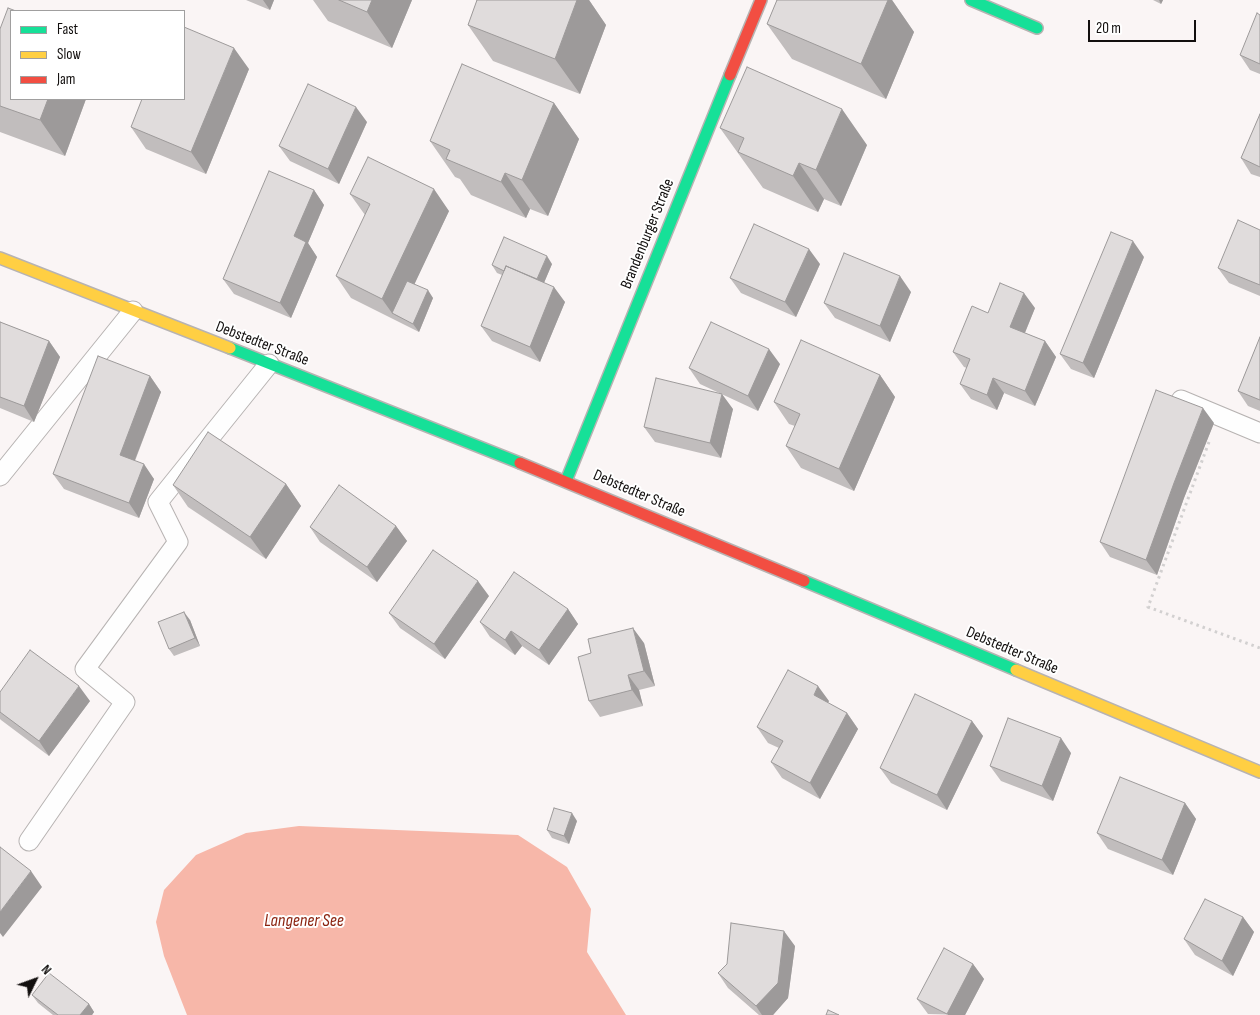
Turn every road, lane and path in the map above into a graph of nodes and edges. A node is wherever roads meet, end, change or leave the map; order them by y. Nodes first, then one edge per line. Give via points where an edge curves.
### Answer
1 (761, 0) edge
2 (971, 0) edge
3 (1037, 28) dead end
4 (0, 258) edge
5 (133, 311) junction
6 (269, 364) junction
7 (1173, 397) edge
8 (1219, 416) junction
9 (1260, 432) edge
10 (0, 476) edge
11 (566, 481) junction
12 (1260, 648) edge
13 (1260, 772) edge
14 (29, 841) dead end

1 - 11 main road, Brandenburger Straße
2 - 3 main road
4 - 5 main road, Debstedter Straße
5 - 6 main road, Debstedter Straße
5 - 10 lane
6 - 11 main road, Debstedter Straße
6 - 14 lane via 158,502 178,542 85,669 125,702
7 - 8 lane
8 - 9 lane
8 - 12 path via 1148,607
11 - 13 main road, Debstedter Straße

